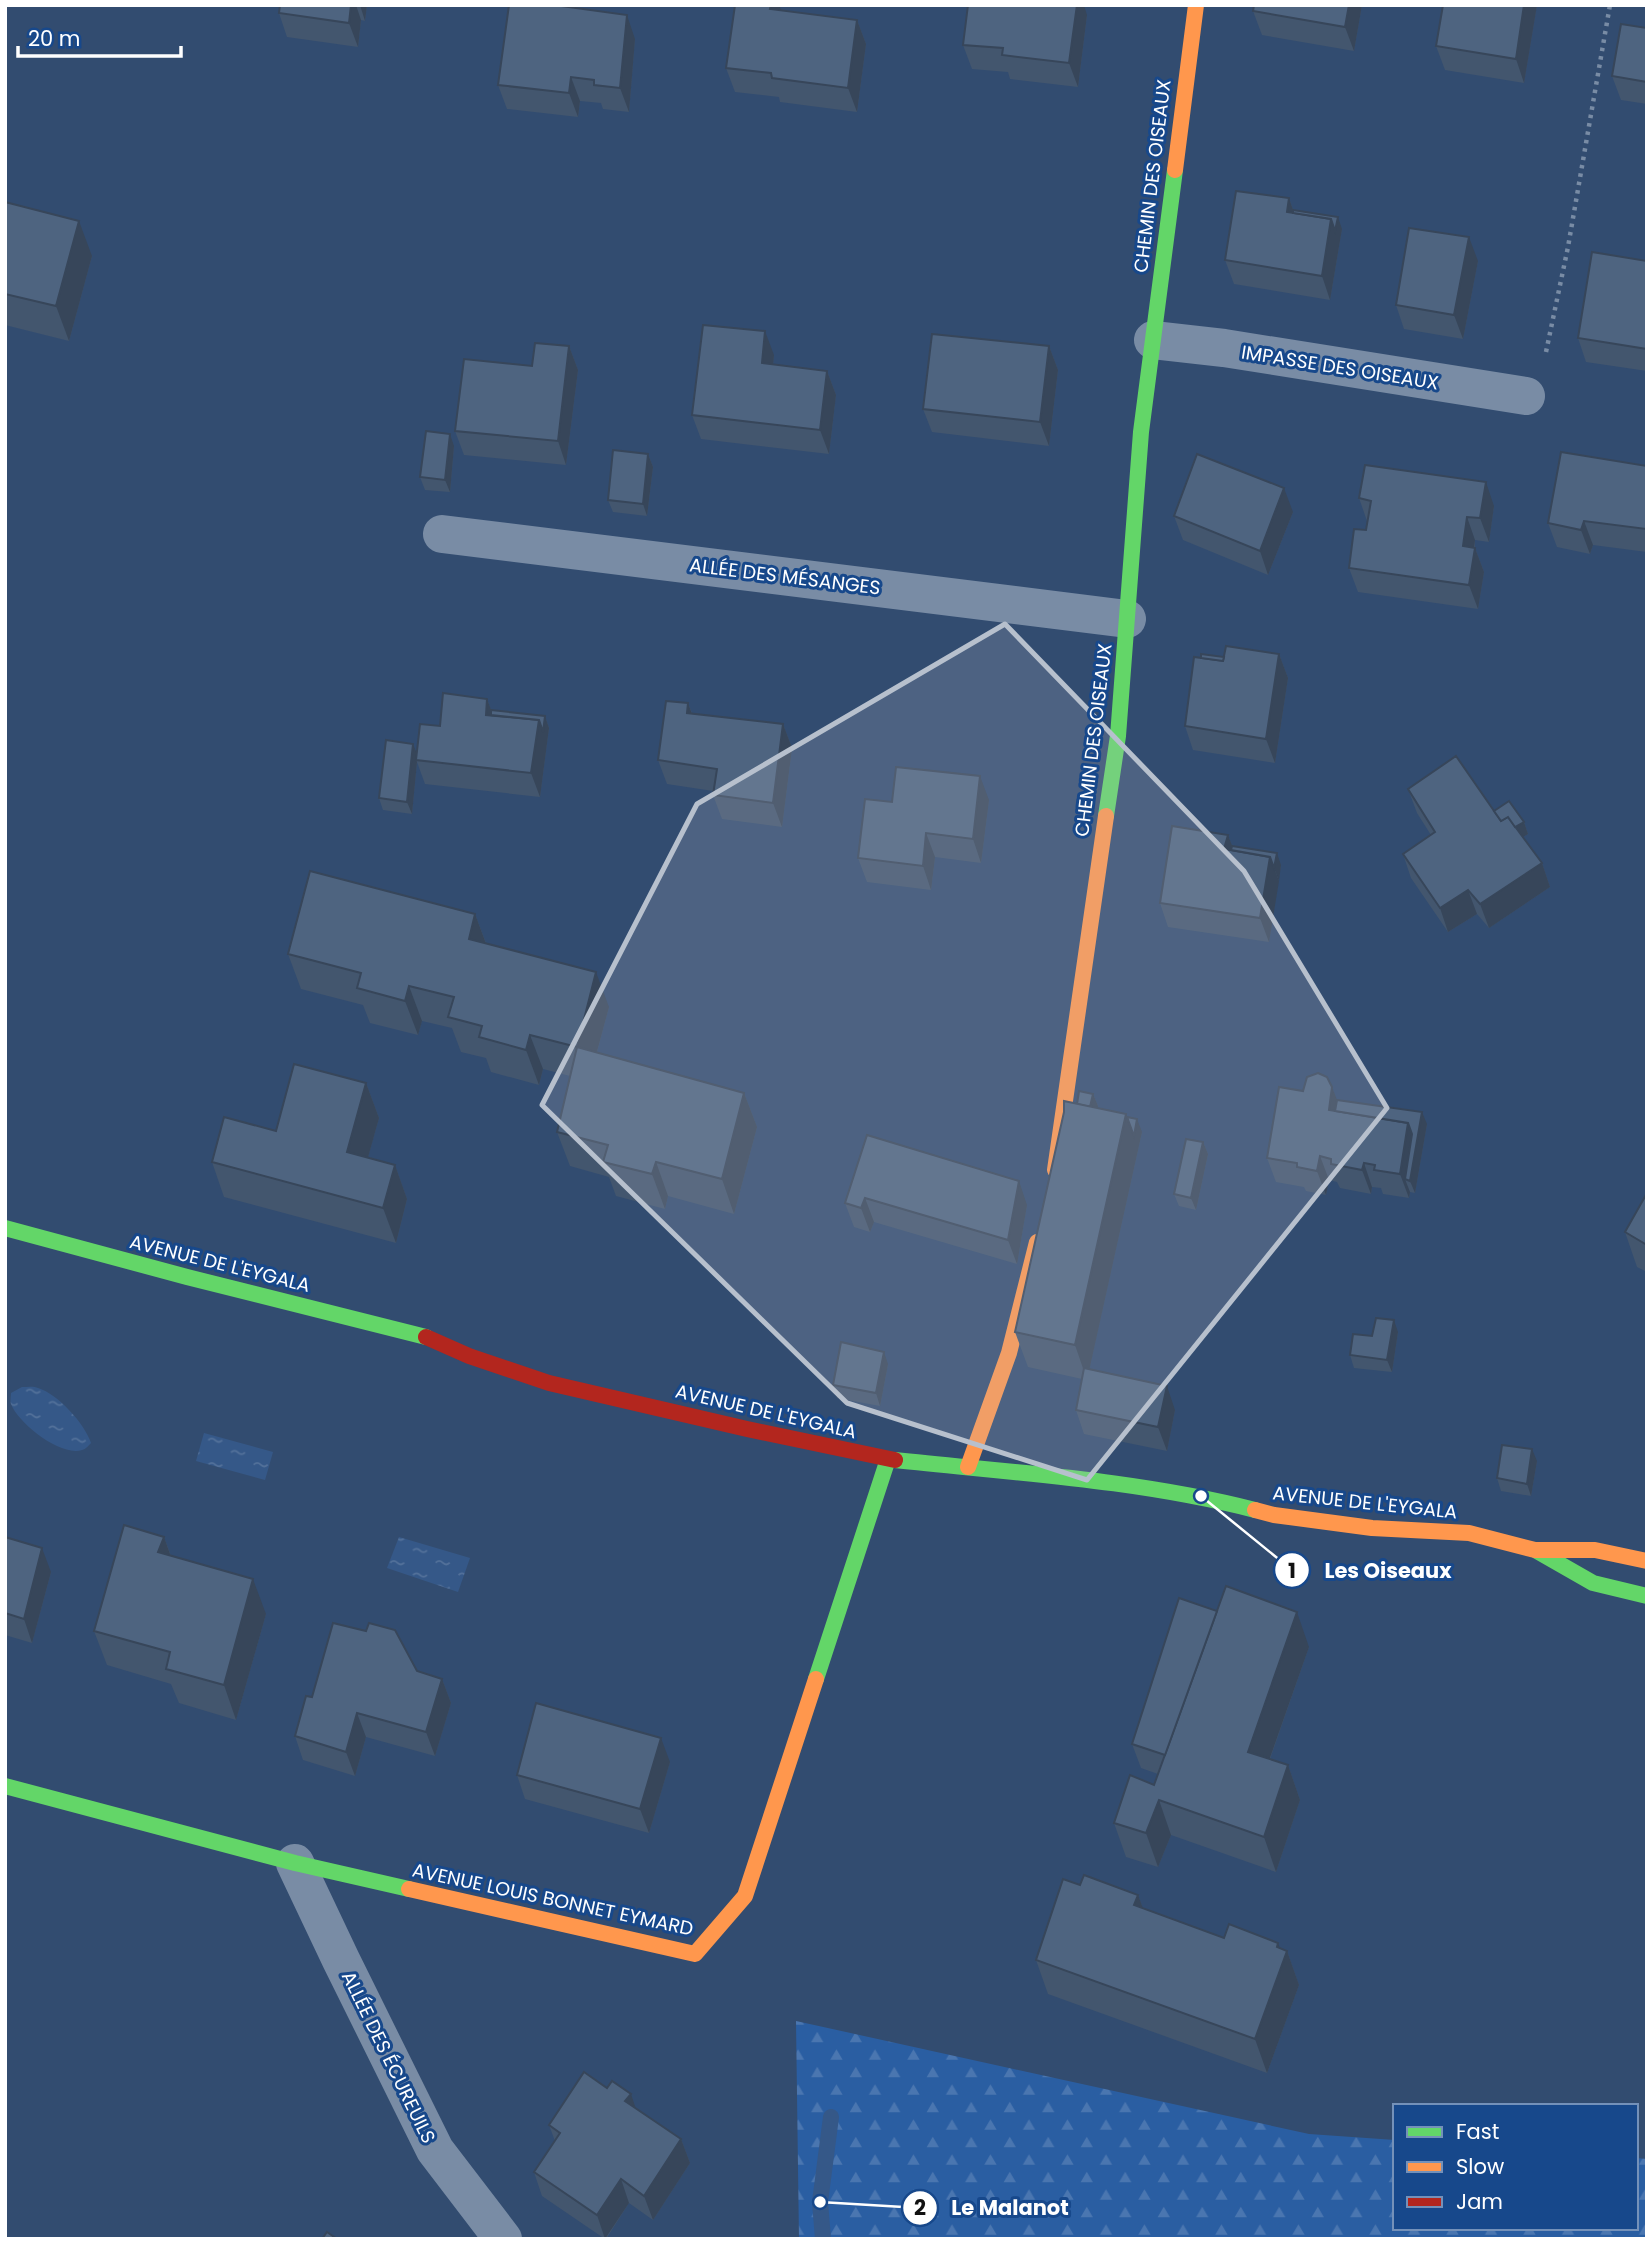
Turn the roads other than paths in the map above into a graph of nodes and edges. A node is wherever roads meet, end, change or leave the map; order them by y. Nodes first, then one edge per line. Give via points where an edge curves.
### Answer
1 (1196, 5) edge
2 (1153, 340) junction
3 (1526, 397) road end
4 (442, 534) dead end
5 (1127, 619) junction
6 (1051, 1188) edge
7 (1041, 1226) edge
8 (5, 1228) edge
9 (888, 1460) junction
10 (968, 1468) junction
11 (1535, 1550) junction
12 (1647, 1561) edge
13 (1647, 1596) edge
14 (5, 1786) edge
15 (295, 1863) junction
16 (503, 2239) edge

1 - 2 street, CHEMIN DES OISEAUX
2 - 3 street, IMPASSE DES OISEAUX
2 - 5 street, CHEMIN DES OISEAUX
4 - 5 street, ALLÉE DES MÉSANGES
5 - 6 street, CHEMIN DES OISEAUX via 1118,736
7 - 10 street via 1009,1353
8 - 9 street, AVENUE DE L'EYGALA via 423,1336 549,1383
9 - 10 street, AVENUE DE L'EYGALA
9 - 15 street, AVENUE LOUIS BONNET EYMARD via 745,1896 695,1955
10 - 11 street, AVENUE DE L'EYGALA via 1152,1488 1325,1522 1469,1533
11 - 12 street, AVENUE DE L'EYGALA via 1595,1550
11 - 13 street, AVENUE DE L'EYGALA via 1593,1583
14 - 15 street, AVENUE LOUIS BONNET EYMARD
15 - 16 street, ALLÉE DES ÉCUREUILS via 435,2150

